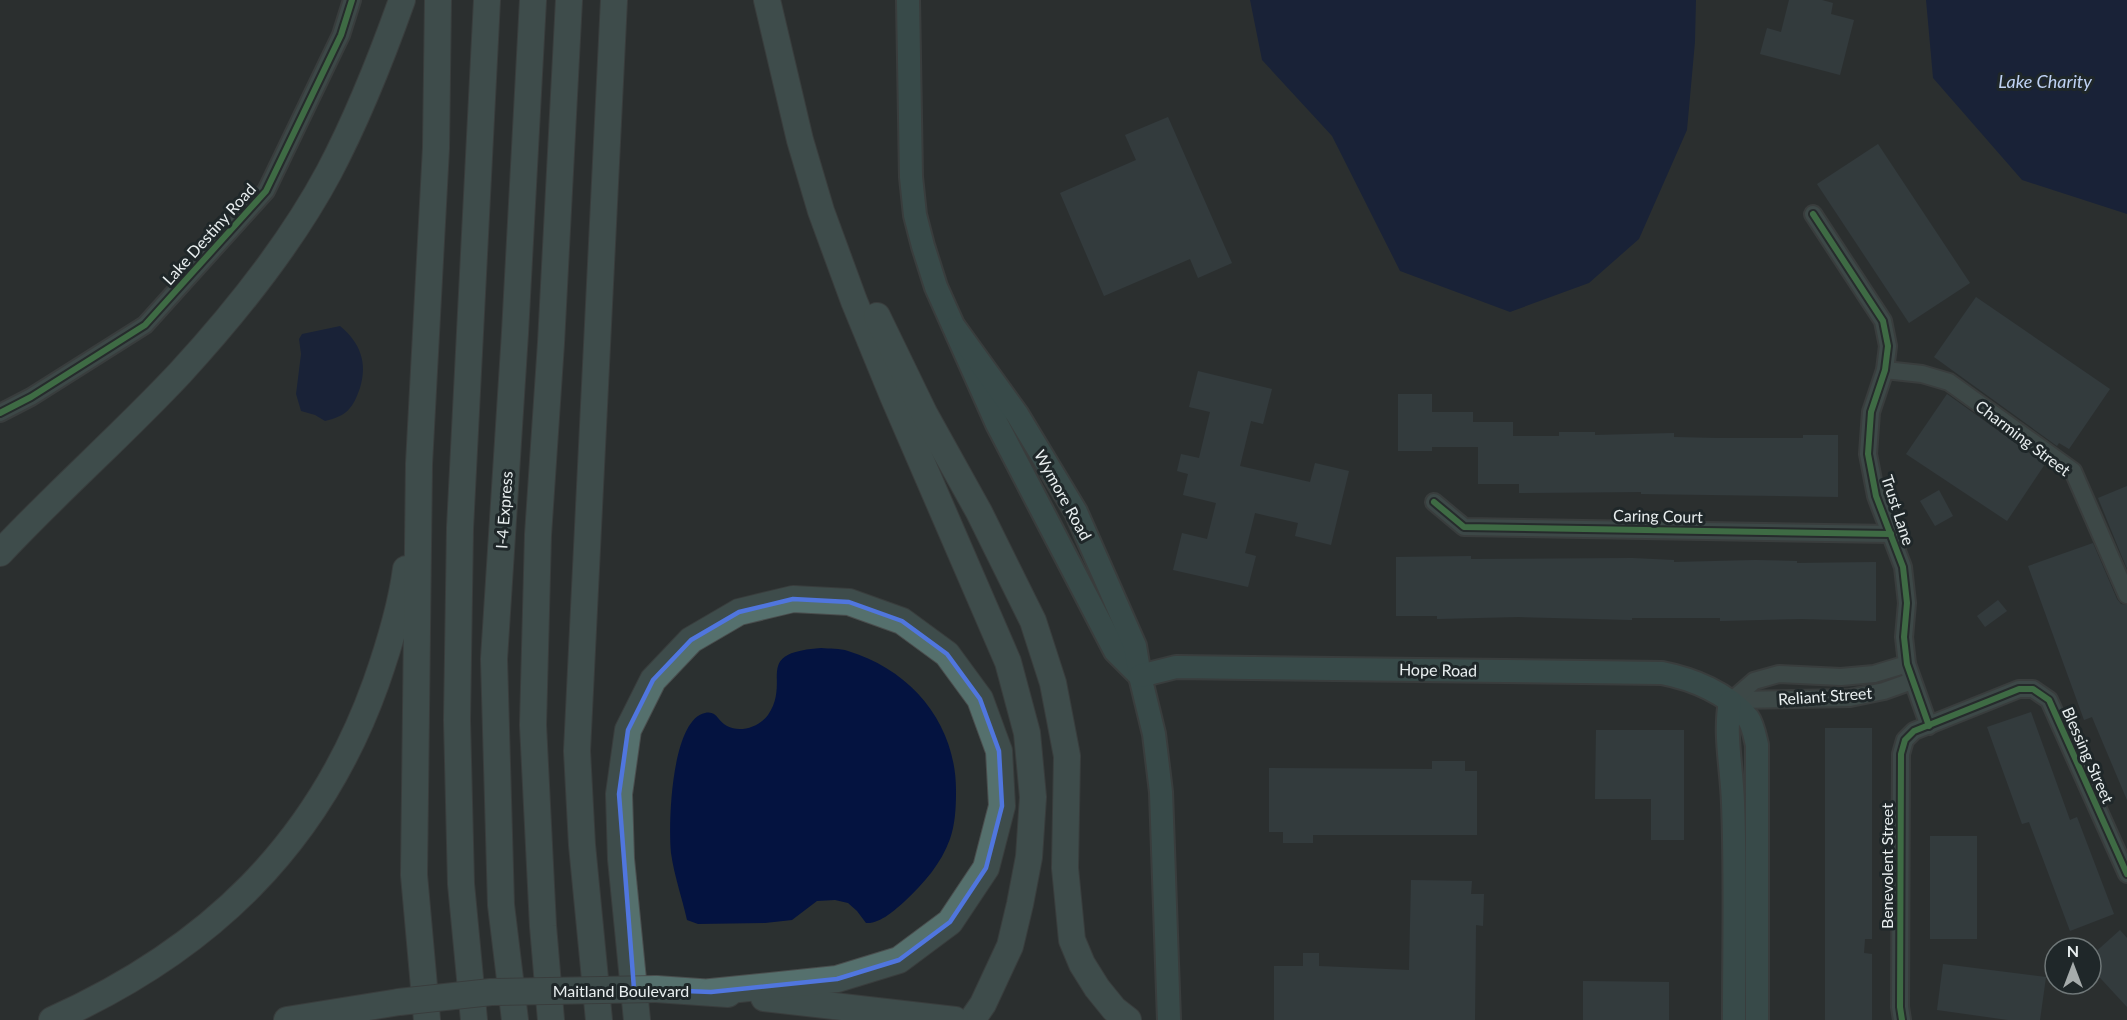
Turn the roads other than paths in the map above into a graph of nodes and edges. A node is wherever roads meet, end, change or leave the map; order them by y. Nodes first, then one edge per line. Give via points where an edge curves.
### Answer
1 (352, 0) edge
2 (402, 0) edge
3 (438, 0) edge
4 (487, 0) edge
5 (533, 0) edge
6 (569, 0) edge
7 (614, 0) edge
8 (767, 0) edge
9 (908, 0) edge
10 (800, 140) junction
11 (1813, 214) dead end
12 (1885, 370) junction
13 (0, 413) edge
14 (419, 464) junction
15 (1434, 502) dead end
16 (1891, 534) junction
17 (0, 553) edge
18 (2127, 595) edge
19 (1907, 664) junction
20 (1140, 676) junction
21 (1912, 681) junction
22 (1733, 701) junction
23 (1929, 726) junction
24 (2127, 874) edge
25 (711, 992) junction
26 (948, 1019) edge
27 (52, 1020) edge
28 (288, 1020) edge
29 (427, 1020) edge
30 (474, 1020) edge
31 (514, 1020) edge
32 (551, 1020) edge
33 (599, 1020) edge
34 (637, 1020) edge
35 (972, 1020) edge
36 (1128, 1020) edge
37 (1169, 1020) edge
38 (1734, 1020) edge
39 (1757, 1020) edge
40 (1902, 1020) edge

1 - 13 street, Lake Destiny Road via 341,35 266,191 145,325
2 - 17 highway via 358,114 328,174 274,258 179,374
3 - 14 highway via 436,148
4 - 30 highway via 460,528 457,720 461,884
5 - 31 highway, I-4 Express via 494,659 501,905
6 - 32 highway via 538,535 533,725
7 - 33 highway via 578,750 582,845
8 - 10 highway
9 - 20 main road, Wymore Road via 911,177 922,246 936,287 997,424 1115,651
10 - 35 highway via 820,211 854,301 1008,662 1027,733 1033,797 1029,857 1020,904 1010,946
10 - 36 highway via 872,306 924,413 1034,621 1053,683 1067,756 1065,868 1072,940 1097,988
11 - 12 street, Trust Lane via 1883,321 1888,346
12 - 16 street, Trust Lane via 1871,412 1868,454 1876,496
12 - 18 street, Charming Street via 1923,374 1949,382 2073,471
14 - 27 highway via 405,577 387,651 348,752 315,808 251,886 184,943 93,1002
14 - 29 highway via 414,875
15 - 16 street, Caring Court via 1464,527
16 - 19 street, Trust Lane via 1904,567
19 - 21 street, Trust Lane
19 - 22 street, Reliant Street via 1874,674 1841,677 1779,674 1754,681
20 - 22 main road, Hope Road via 1176,667 1662,673 1684,677
20 - 37 main road via 1154,734 1161,792
21 - 22 street, Reliant Street via 1850,698
21 - 23 street, Trust Lane
22 - 38 main road via 1726,723 1733,804
22 - 39 main road, Hope Road via 1749,720 1758,745
23 - 24 street, Blessing Street via 2019,689 2033,689 2049,700
23 - 40 street, Benevolent Street via 1914,731 1901,754
25 - 26 highway, Maitland Boulevard
25 - 28 highway, Maitland Boulevard, bridge via 491,992
25 - 34 highway via 837,979 899,960 950,922 986,868 1002,806 999,750 980,699 946,654 902,621 849,602 794,599 772,604 739,612 691,640 653,680 628,730 619,794 621,859

